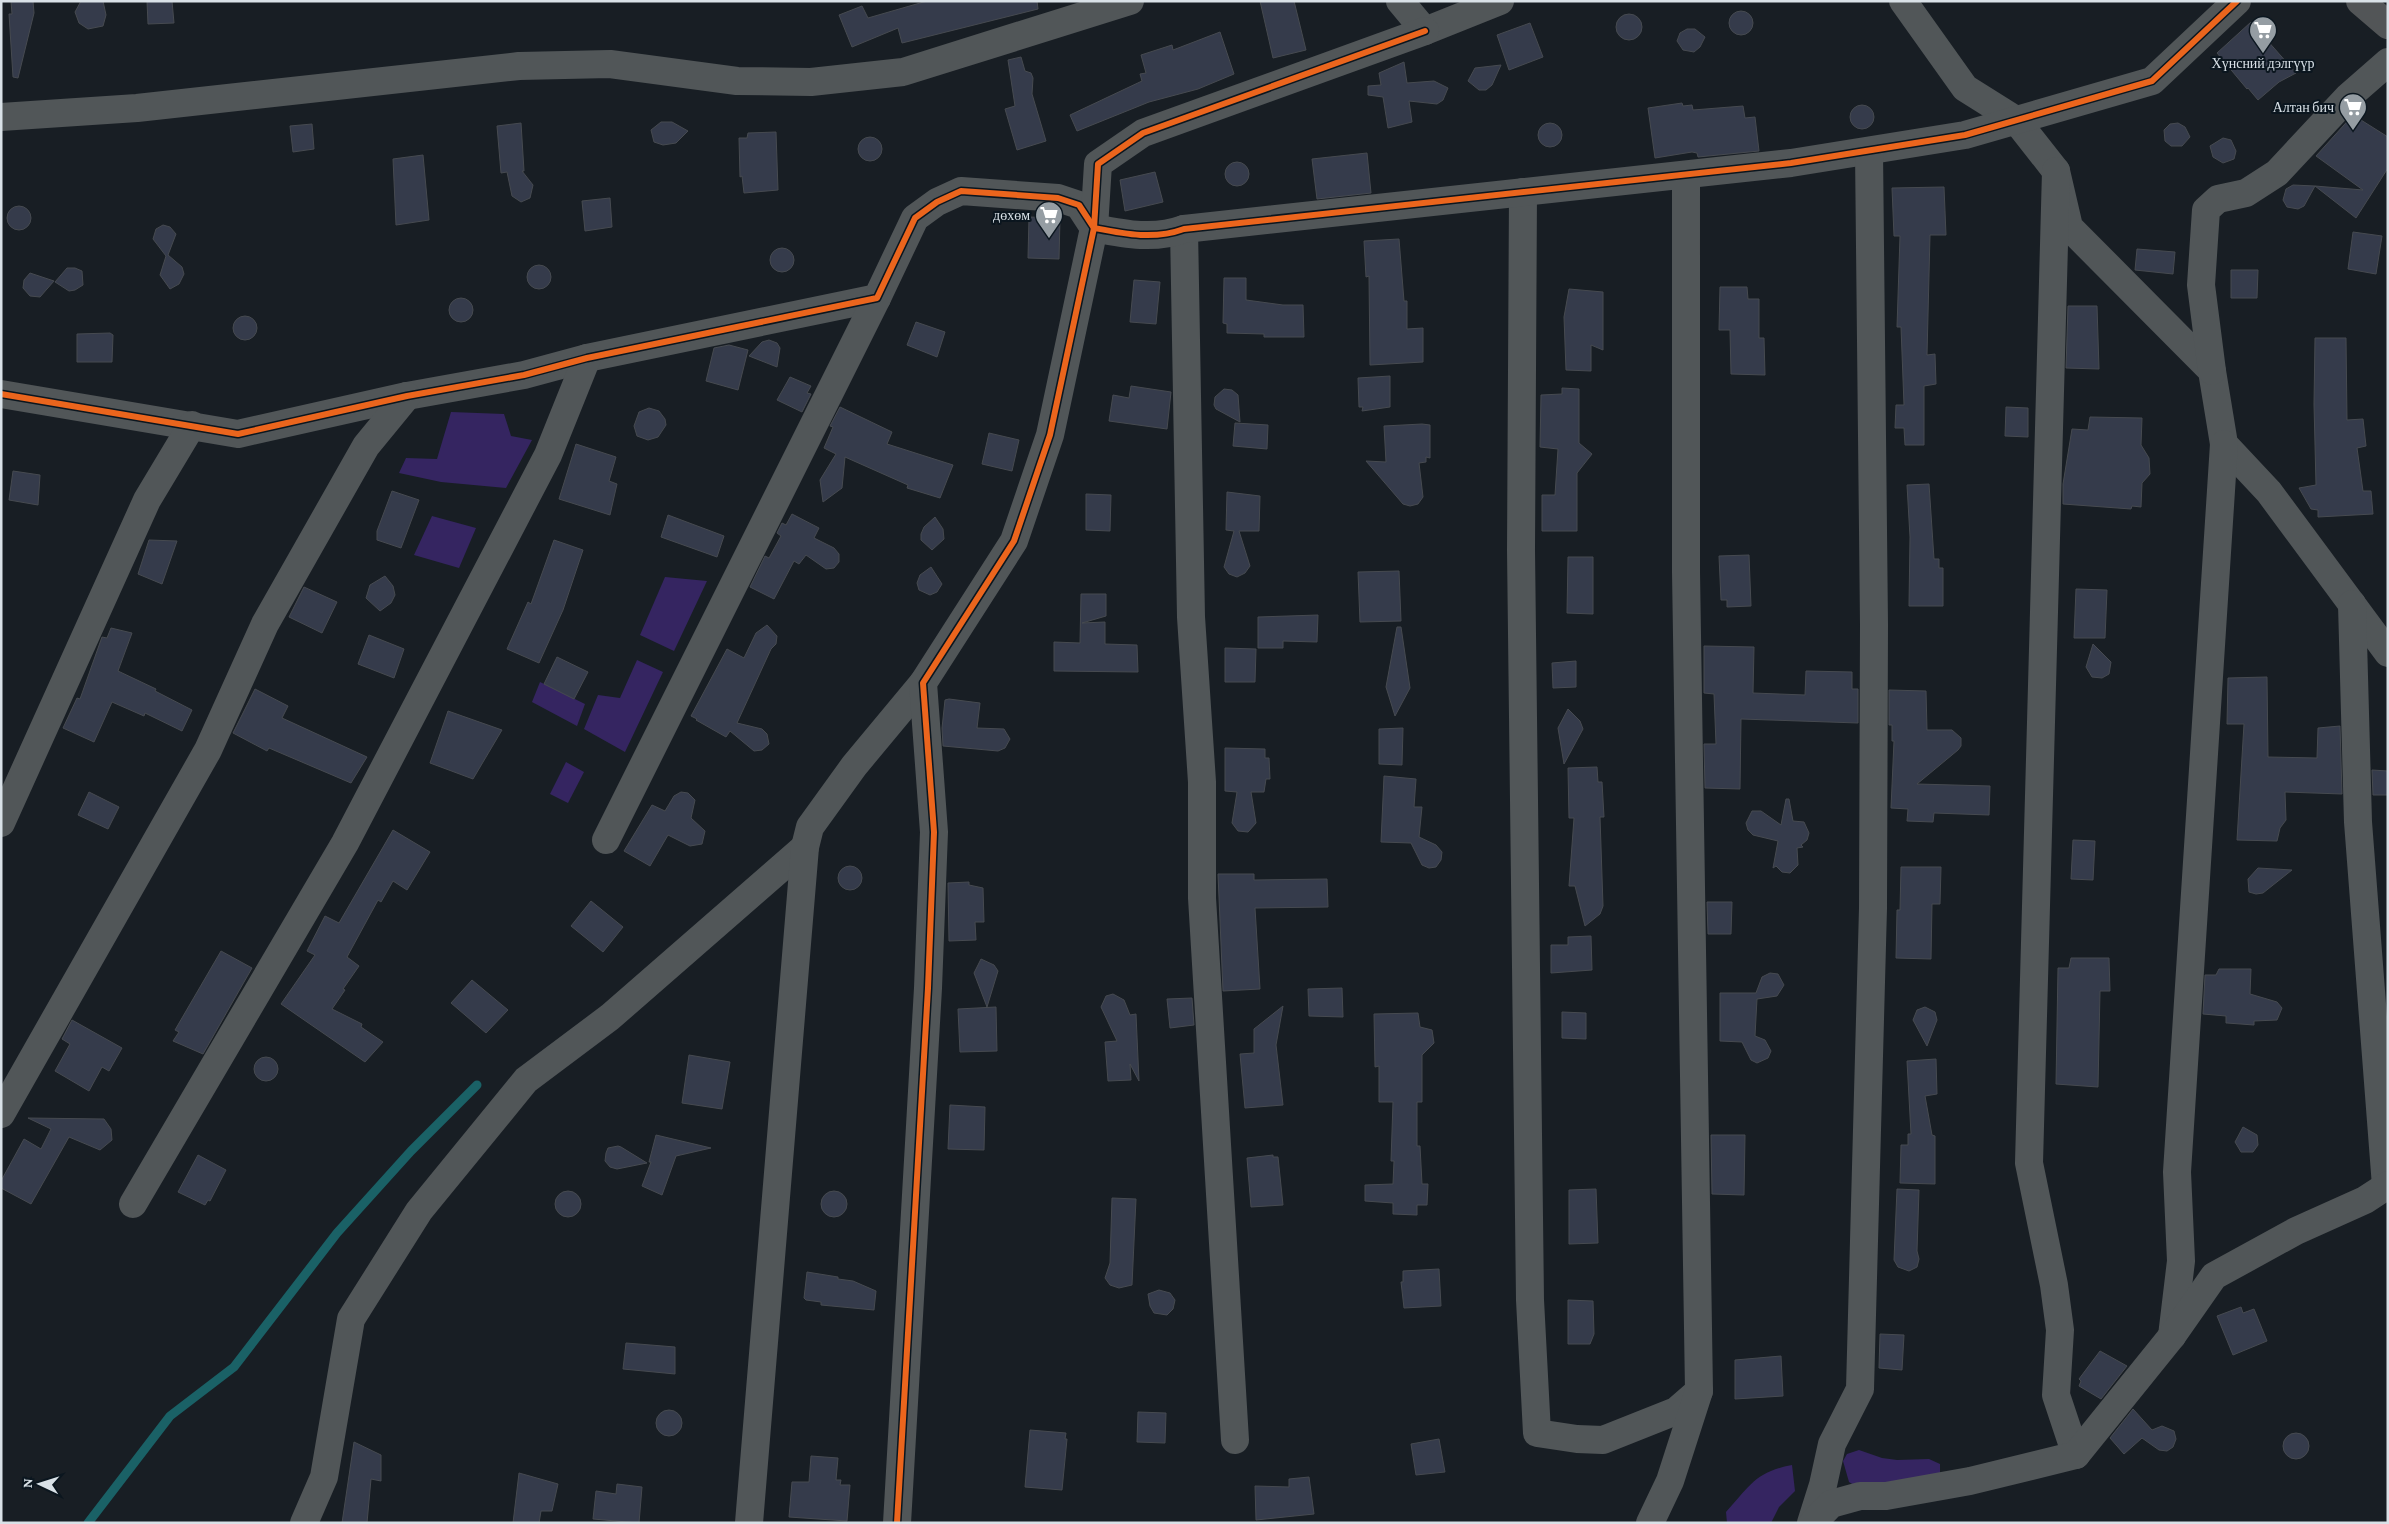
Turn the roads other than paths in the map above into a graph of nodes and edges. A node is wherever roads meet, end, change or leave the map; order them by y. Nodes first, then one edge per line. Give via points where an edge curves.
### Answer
1 (1130, 1) edge
2 (1400, 1) edge
3 (1500, 1) edge
4 (1903, 1) edge
5 (2237, 1) edge
6 (2360, 1) edge
7 (2386, 22) edge
8 (1425, 31) junction
9 (2388, 62) edge
10 (1, 117) edge
11 (2016, 120) junction
12 (1870, 151) junction
13 (2056, 170) junction
14 (1686, 175) junction
15 (1523, 192) junction
16 (1094, 228) junction
17 (1184, 229) junction
18 (877, 298) junction
19 (587, 358) junction
20 (2212, 371) junction
21 (1, 394) edge
22 (407, 396) junction
23 (192, 425) junction
24 (2224, 444) junction
25 (2352, 604) junction
26 (2388, 653) edge
27 (923, 682) junction
28 (1, 823) edge
29 (606, 840) dead end
30 (804, 847) junction
31 (1, 1114) edge
32 (2387, 1186) edge
33 (133, 1204) dead end
34 (2172, 1336) junction
35 (1699, 1391) junction
36 (1235, 1440) dead end
37 (2076, 1456) junction
38 (304, 1523) edge
39 (749, 1523) edge
40 (897, 1523) edge
41 (1650, 1523) edge
42 (1812, 1523) edge

1 - 10 street via 903,72 820,81 737,81 610,64 519,66 137,108
2 - 8 street
3 - 8 street
4 - 11 street via 1965,88
5 - 11 street via 2152,80
6 - 7 main road
8 - 16 street via 1143,133 1098,164
9 - 20 street via 2348,97 2277,173 2246,193 2218,199 2206,210 2201,285
11 - 12 street via 1965,135
11 - 13 street
12 - 14 street
12 - 42 street via 1873,899 1860,1389 1832,1444
13 - 20 street via 2069,227
13 - 37 street via 2029,1163 2060,1330 2056,1395
14 - 15 street
14 - 35 street via 1686,572
15 - 17 street
15 - 35 street via 1522,620 1530,1300 1537,1433 1603,1440 1676,1411
16 - 17 street via 1132,236 1171,234
16 - 18 street via 1079,205 1058,198 961,191 936,202 915,218
16 - 27 street via 1050,435 1014,541
17 - 36 street via 1191,617 1202,782 1202,898
18 - 19 street
18 - 29 street
19 - 22 street via 524,375
19 - 33 street via 548,455 345,843
20 - 24 street
21 - 23 street
22 - 23 street via 238,434
22 - 31 street via 366,446 265,624 208,750
23 - 28 street via 147,500
24 - 25 street via 2269,492
24 - 34 street via 2177,1172 2181,1261
25 - 26 street
25 - 32 street via 2358,822
27 - 30 street via 854,766 810,827
27 - 40 street via 934,842
30 - 38 street via 610,1017 526,1080 418,1211 351,1319 324,1477
30 - 39 street
32 - 34 street via 2214,1276
34 - 37 street
35 - 41 street via 1670,1480
37 - 42 street via 1970,1481 1886,1496 1860,1496 1831,1504

